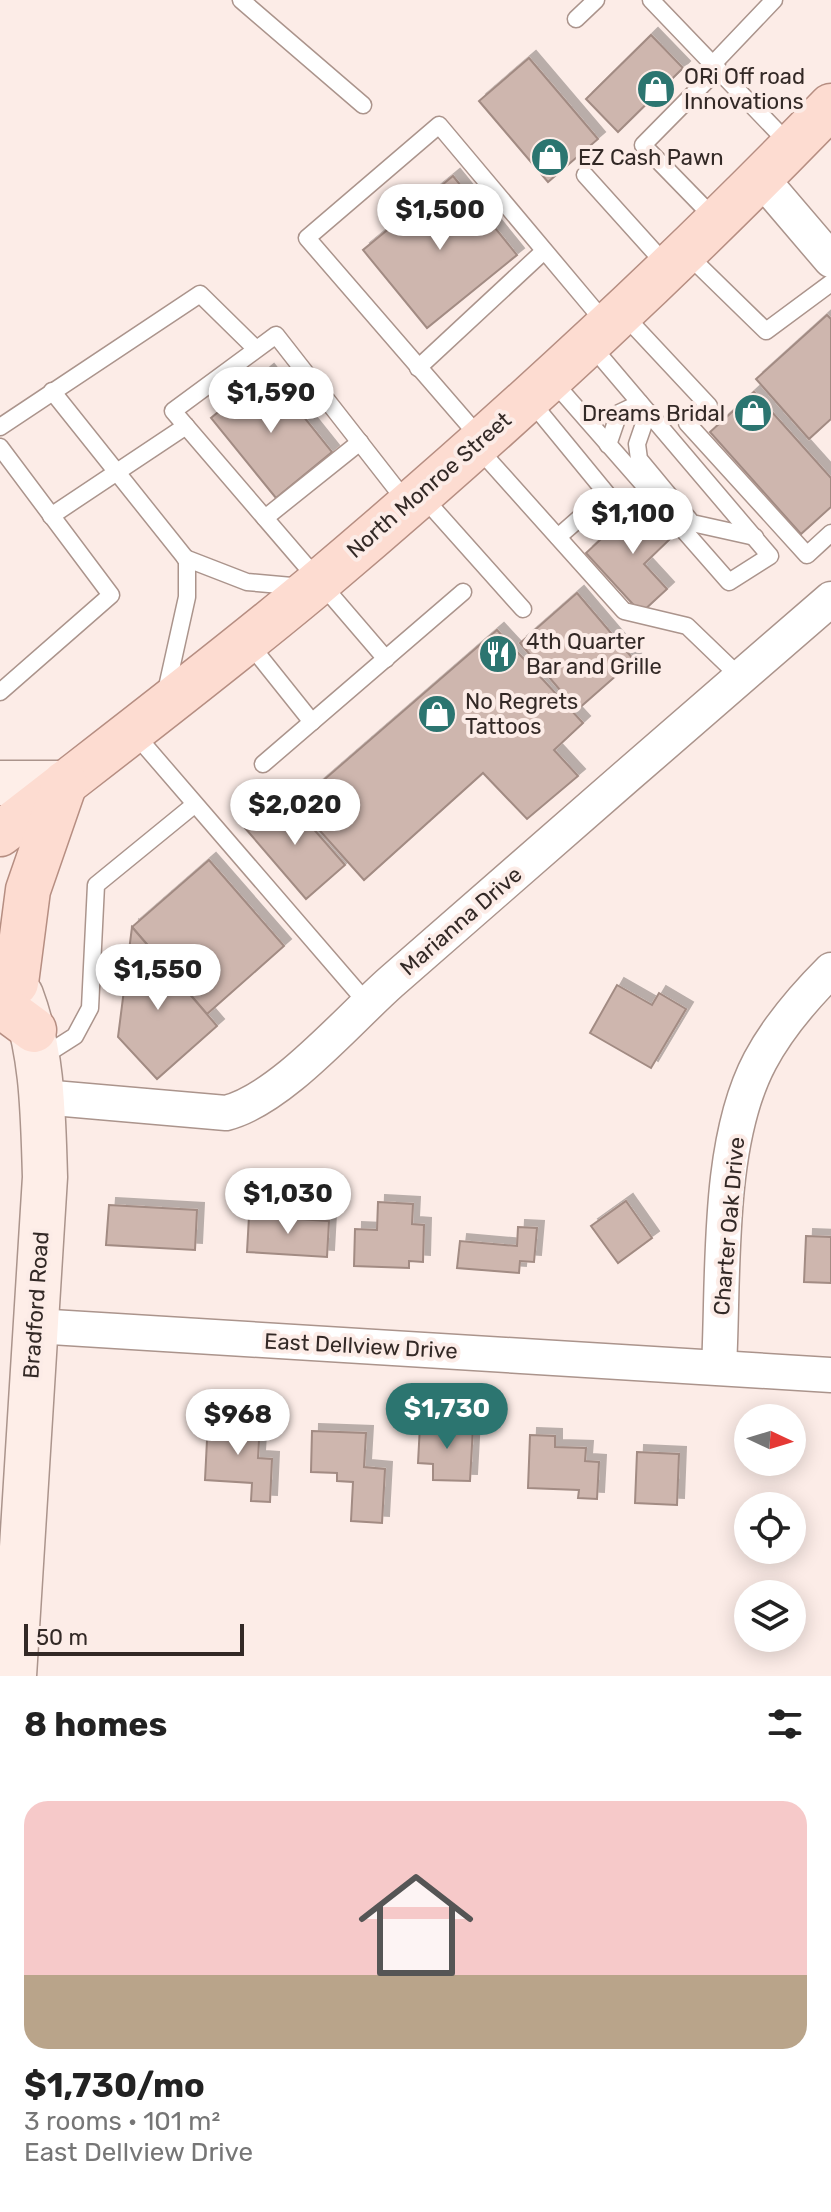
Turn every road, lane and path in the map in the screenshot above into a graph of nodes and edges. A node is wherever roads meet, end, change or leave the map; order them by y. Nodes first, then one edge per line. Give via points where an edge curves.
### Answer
1 (241, 0) edge
2 (596, 0) edge
3 (651, 0) edge
4 (774, 0) edge
5 (576, 19) dead end
6 (715, 66) junction
7 (363, 105) dead end
8 (831, 106) edge
9 (792, 146) junction
10 (585, 175) dead end
11 (761, 178) junction
12 (717, 221) junction
13 (544, 251) junction
14 (676, 260) junction
15 (831, 260) edge
16 (831, 283) edge
17 (605, 327) junction
18 (256, 349) junction
19 (418, 368) junction
20 (540, 388) junction
21 (52, 391) junction
22 (644, 408) junction
23 (186, 426) junction
24 (0, 427) edge
25 (360, 442) junction
26 (479, 443) junction
27 (608, 445) junction
28 (0, 447) edge
29 (116, 470) junction
30 (415, 499) junction
31 (51, 516) junction
32 (265, 518) junction
33 (831, 533) edge
34 (558, 537) junction
35 (755, 537) junction
36 (186, 559) junction
37 (315, 584) junction
38 (463, 592) dead end
39 (831, 599) edge
40 (523, 609) dead end
41 (247, 640) junction
42 (386, 659) junction
43 (740, 677) junction
44 (0, 692) edge
45 (148, 720) junction
46 (312, 722) junction
47 (263, 764) dead end
48 (0, 783) edge
49 (65, 783) junction
50 (194, 805) junction
51 (0, 834) edge
52 (0, 941) edge
53 (831, 970) edge
54 (367, 1003) junction
55 (26, 1035) edge
56 (35, 1326) junction
57 (719, 1367) junction
58 (831, 1375) edge
59 (14, 1676) edge

1 - 7 lane
2 - 5 lane
3 - 6 lane
4 - 6 lane
6 - 9 lane
6 - 12 lane via 643,145
8 - 9 main road, North Monroe Street
9 - 11 main road, North Monroe Street
10 - 14 lane
11 - 12 main road, North Monroe Street
11 - 15 street
12 - 14 main road, North Monroe Street
13 - 17 lane
13 - 19 lane
13 - 19 lane via 439,125 307,238
14 - 16 lane via 766,331
14 - 17 main road, North Monroe Street
17 - 20 main road, North Monroe Street
17 - 22 lane
17 - 33 lane via 709,406 687,423 807,555
18 - 21 lane via 200,294
18 - 23 lane via 173,411
18 - 25 lane via 276,335
19 - 26 lane
20 - 26 main road, North Monroe Street
20 - 27 lane
20 - 34 lane via 607,494
21 - 24 lane
21 - 29 lane
22 - 27 lane via 619,413
22 - 35 lane
22 - 35 lane via 639,459 692,523
23 - 29 lane
23 - 32 lane
25 - 30 lane
25 - 32 lane
26 - 30 main road, North Monroe Street
26 - 34 lane
27 - 35 lane via 729,582 770,556
28 - 31 lane
29 - 31 lane
29 - 36 lane
30 - 37 main road, North Monroe Street
30 - 40 lane
31 - 44 lane via 111,595
32 - 37 lane
34 - 43 lane via 624,611 687,626
36 - 37 lane via 247,582
36 - 45 lane via 187,597
37 - 41 main road, North Monroe Street
37 - 42 lane
38 - 42 lane
39 - 43 street, Marianna Drive
41 - 45 main road, North Monroe Street
41 - 46 lane
42 - 46 lane
43 - 54 street, Marianna Drive
45 - 49 main road, North Monroe Street
45 - 50 lane
46 - 47 lane
48 - 49 street
49 - 51 main road, North Monroe Street
49 - 55 main road via 28,890
50 - 54 lane
50 - 55 lane via 96,885 86,1019 75,1036
52 - 55 street, Bradford Road
53 - 57 street, Charter Oak Drive via 782,1026 759,1062 743,1102 731,1151
54 - 55 street, Marianna Drive via 271,1092 226,1113
55 - 56 street, Bradford Road via 45,1177
56 - 57 street, East Dellview Drive
56 - 59 street, Bradford Road via 21,1437
57 - 58 street, East Dellview Drive

